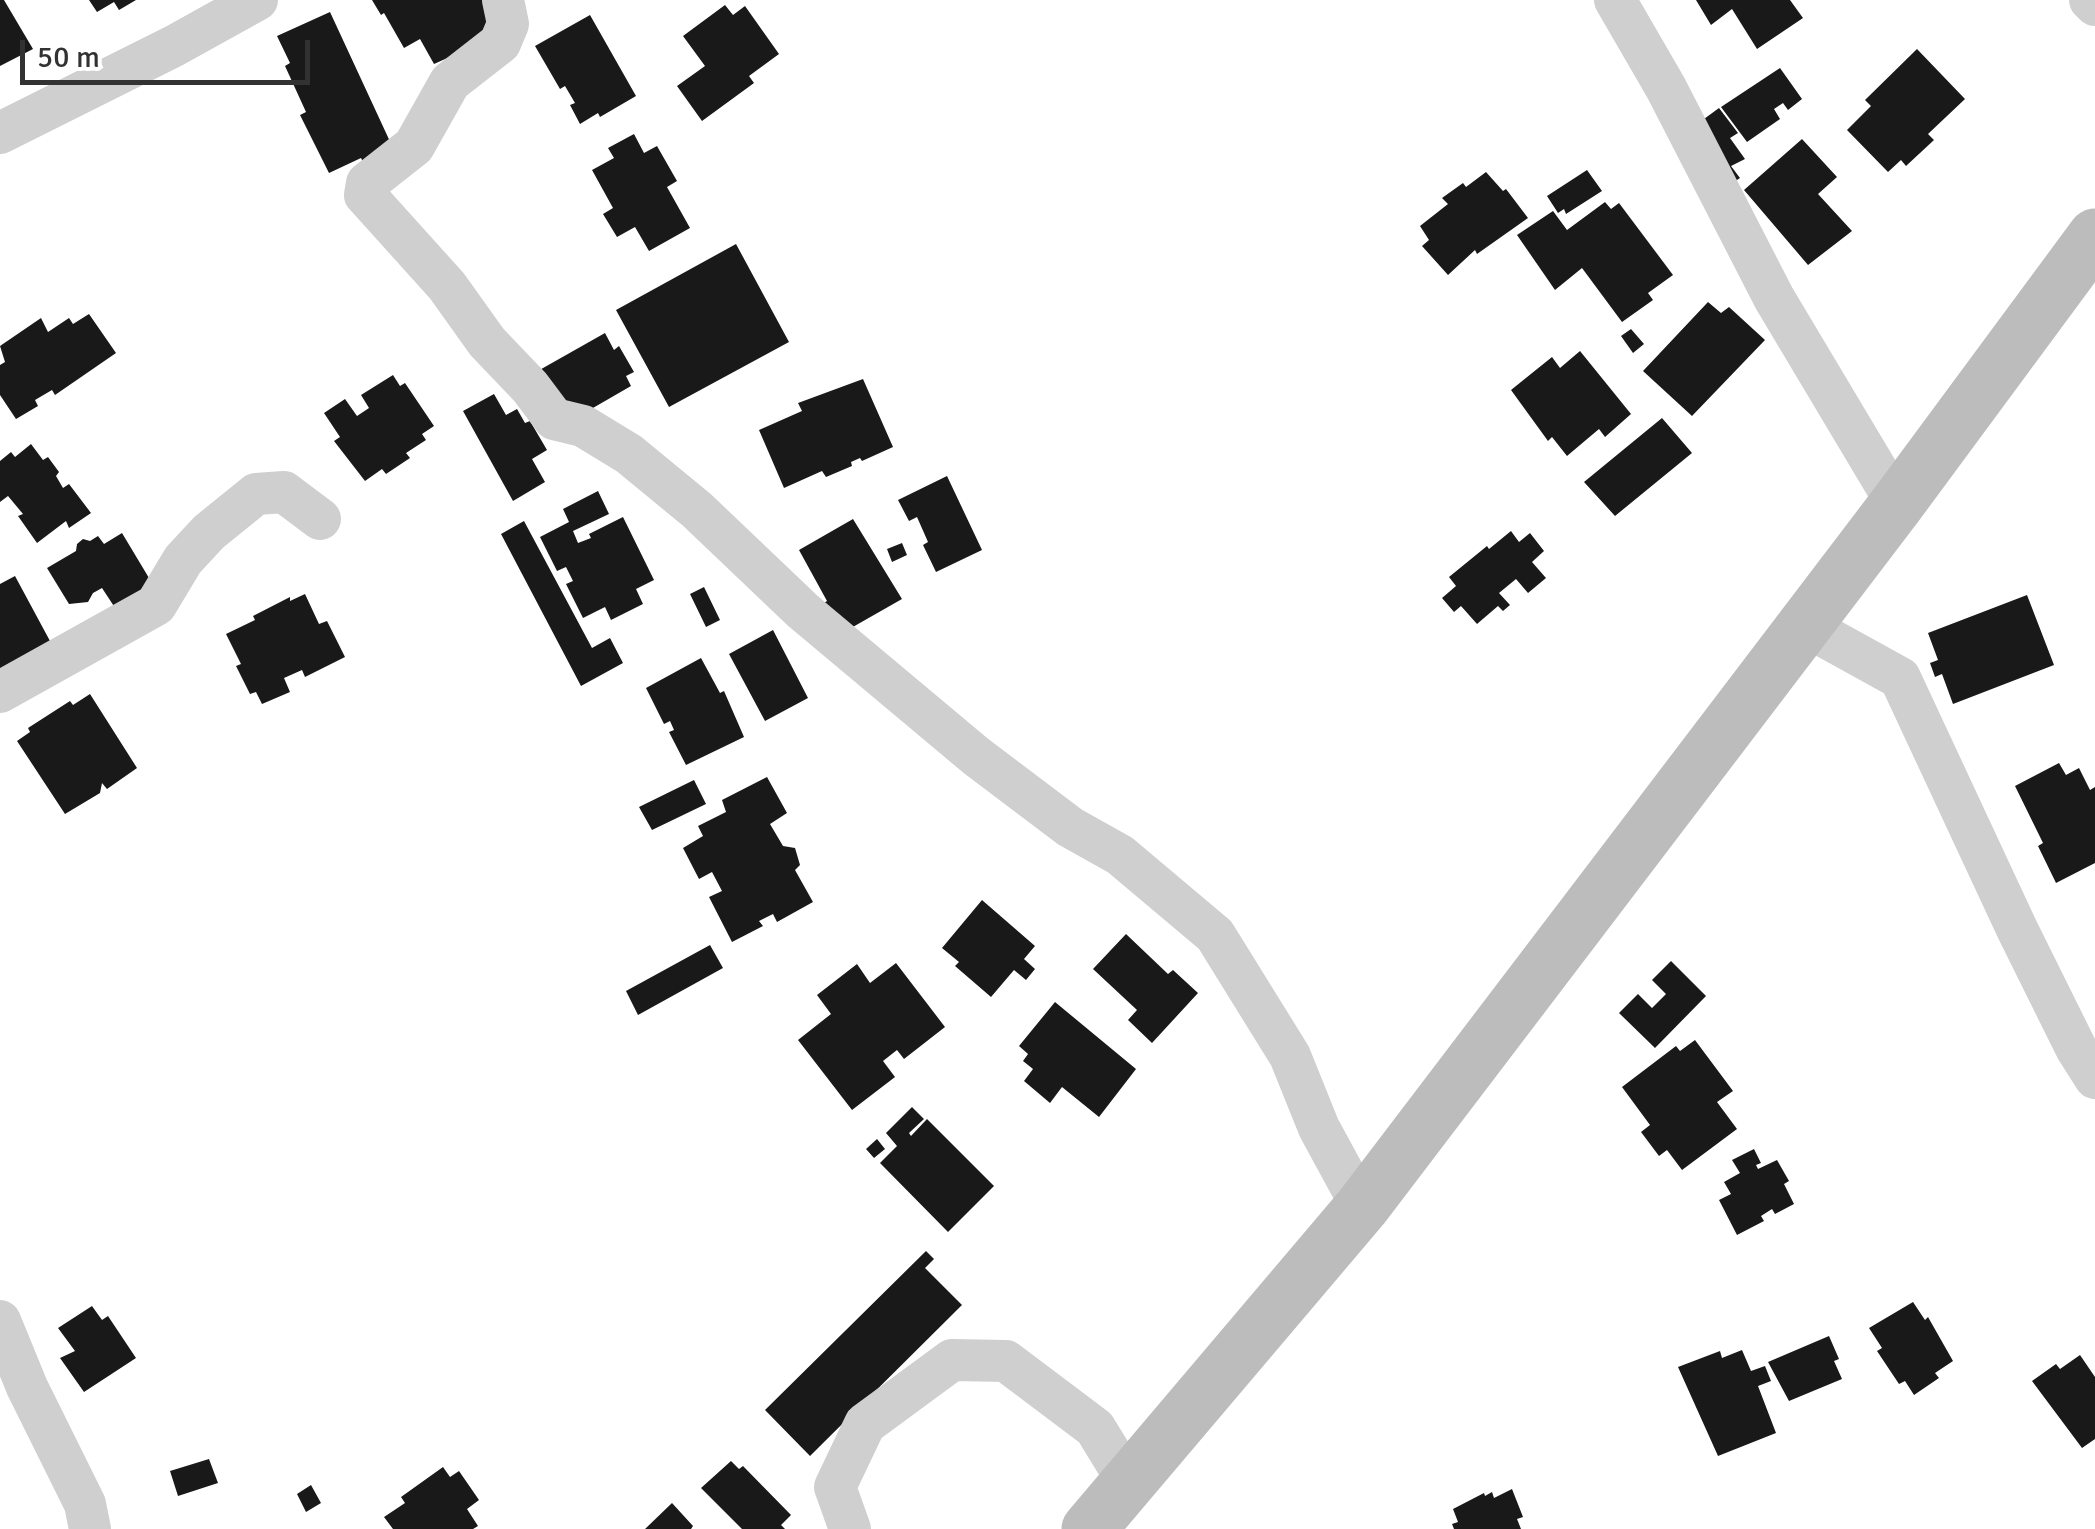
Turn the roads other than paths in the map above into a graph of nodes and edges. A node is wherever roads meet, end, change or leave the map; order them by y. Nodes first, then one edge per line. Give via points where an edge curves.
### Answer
1 (256, 0) edge
2 (503, 0) edge
3 (1614, 0) edge
4 (0, 132) edge
5 (2095, 236) edge
6 (1896, 504) junction
7 (320, 519) dead end
8 (1804, 625) junction
9 (0, 692) edge
10 (2095, 1078) edge
11 (1362, 1207) junction
12 (0, 1321) edge
13 (1128, 1482) junction
14 (90, 1529) edge
15 (850, 1529) edge
16 (1089, 1529) edge

1 - 4 street
2 - 11 street via 508,24 500,43 450,82 414,146 367,184 365,195 554,418 583,426 629,454 976,756 1070,827 1120,855 1215,935 1290,1056
3 - 6 street via 1774,298
5 - 6 main road
6 - 8 main road
7 - 9 street via 284,492 256,494 183,560 156,605
8 - 10 street via 1900,678 2017,930
8 - 11 main road
11 - 13 main road
12 - 14 street
13 - 15 street via 1095,1428 1006,1361 952,1360 865,1424 834,1486
13 - 16 main road

